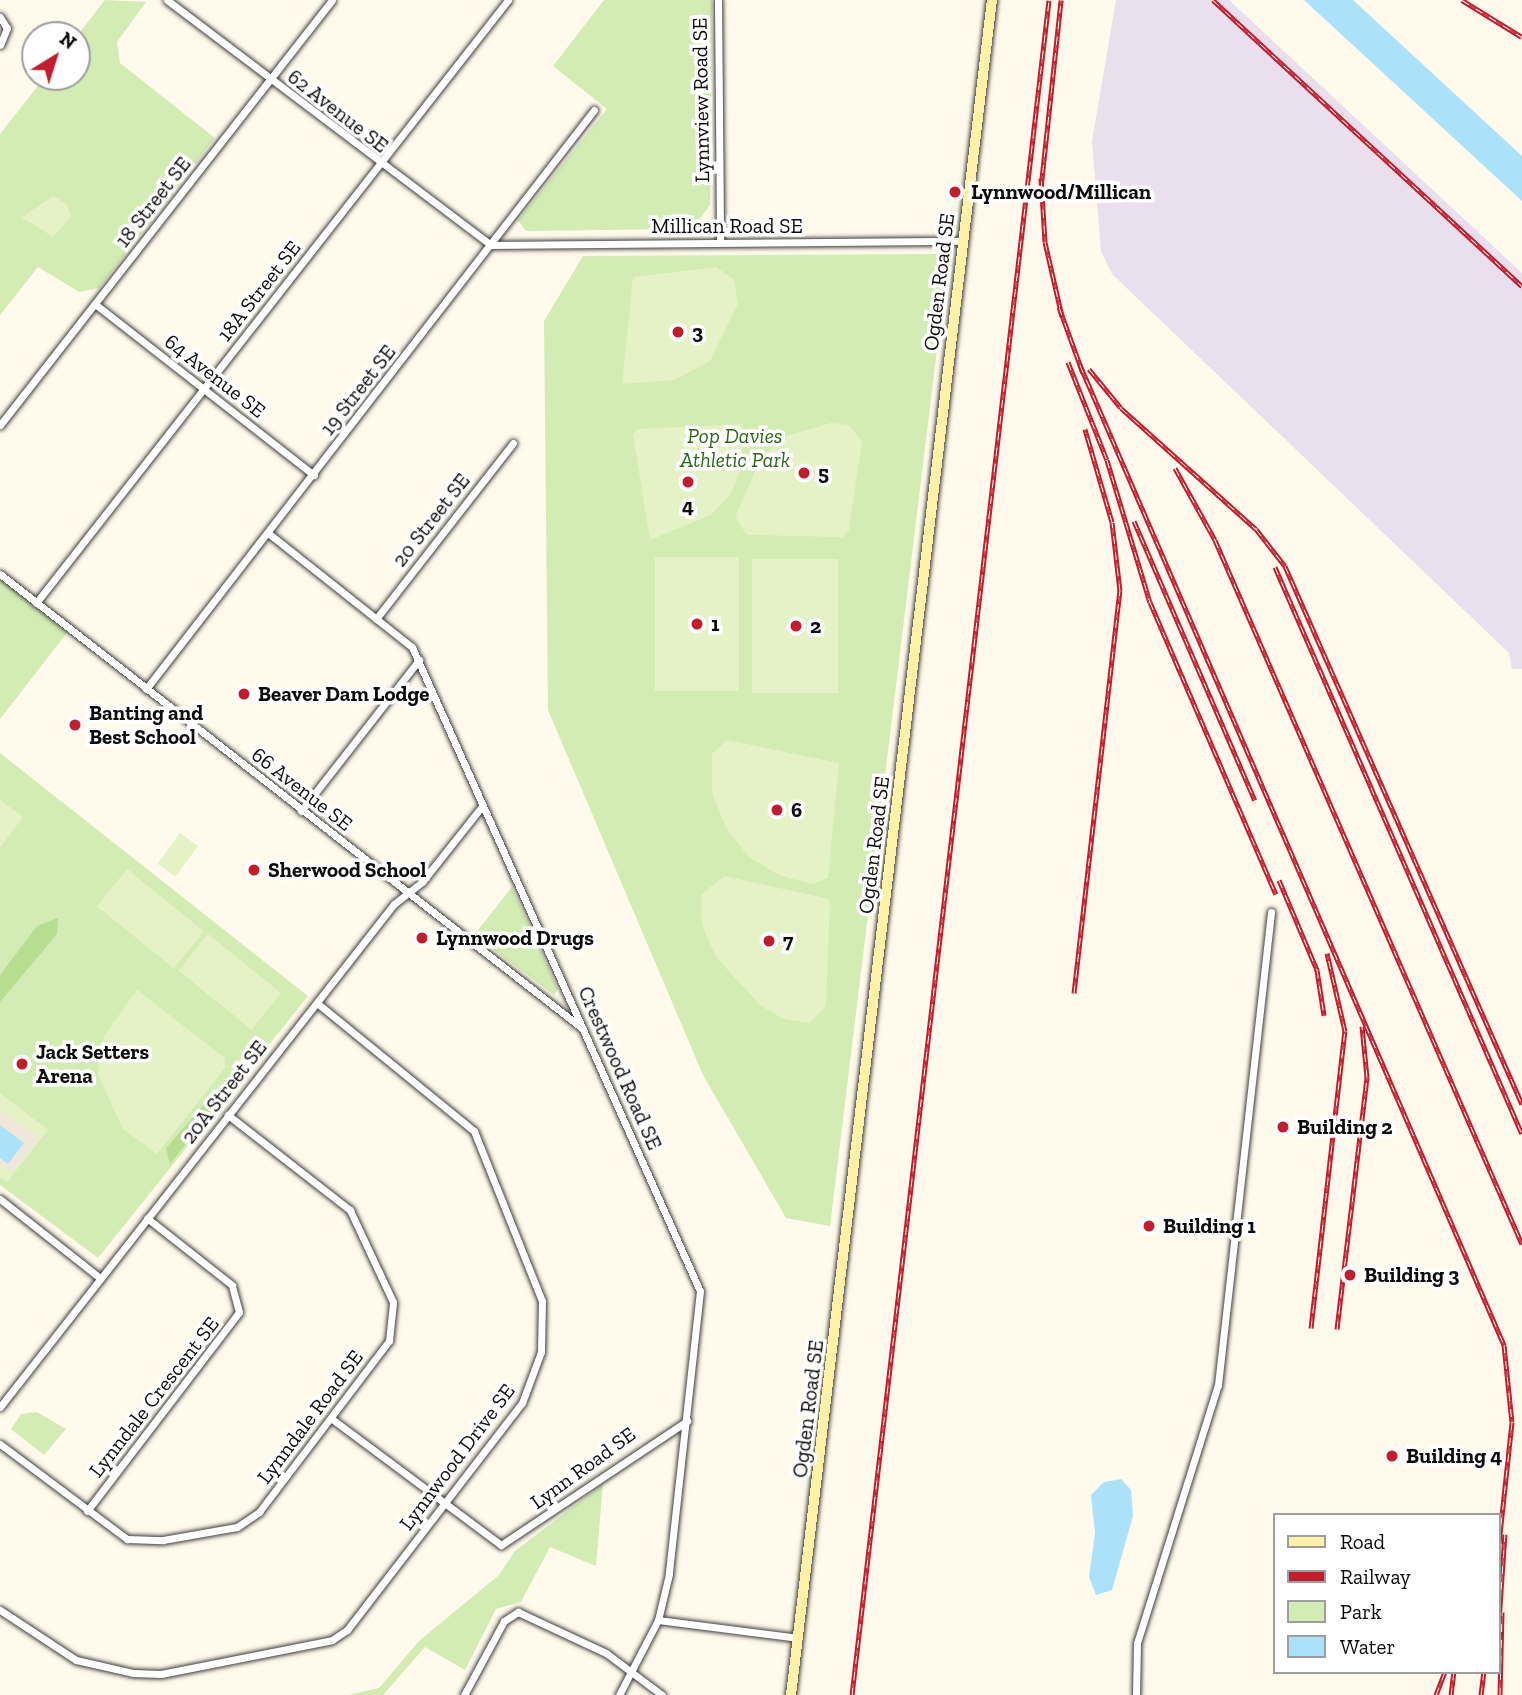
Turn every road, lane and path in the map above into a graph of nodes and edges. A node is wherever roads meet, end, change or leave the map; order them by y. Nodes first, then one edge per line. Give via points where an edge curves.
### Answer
1 (167, 0) edge
2 (332, 0) edge
3 (508, 0) edge
4 (718, 0) edge
5 (992, 0) edge
6 (0, 17) edge
7 (0, 45) edge
8 (270, 80) junction
9 (594, 110) dead end
10 (379, 165) junction
11 (964, 241) junction
12 (720, 242) junction
13 (491, 245) junction
14 (95, 304) junction
15 (205, 389) junction
16 (0, 425) edge
17 (513, 443) dead end
18 (314, 475) junction
19 (268, 533) junction
20 (0, 574) edge
21 (36, 603) junction
22 (376, 619) junction
23 (419, 660) junction
24 (146, 689) junction
25 (483, 805) junction
26 (301, 811) junction
27 (407, 894) junction
28 (1271, 912) dead end
29 (317, 1003) junction
30 (583, 1029) junction
31 (228, 1115) junction
32 (0, 1199) edge
33 (147, 1217) junction
34 (100, 1278) junction
35 (0, 1407) edge
36 (332, 1419) junction
37 (687, 1422) junction
38 (0, 1444) edge
39 (443, 1506) junction
40 (87, 1511) junction
41 (0, 1610) edge
42 (658, 1620) junction
43 (799, 1638) junction
44 (631, 1670) junction
45 (464, 1695) edge
46 (619, 1695) edge
47 (662, 1695) edge
48 (791, 1695) edge
49 (1136, 1695) edge

1 - 8 street, 62 Avenue SE
2 - 8 street, 18 Street SE
3 - 10 street, 18A Street SE
4 - 12 street, Lynnview Road SE
5 - 11 street, Ogden Road SE
6 - 7 street via 7,28
8 - 10 street, 62 Avenue SE
8 - 14 street, 18 Street SE
9 - 13 street, 19 Street SE
10 - 13 street, 62 Avenue SE
10 - 15 street, 18A Street SE
11 - 12 street, Millican Road SE
11 - 43 street, Ogden Road SE
12 - 13 street, Millican Road SE
13 - 18 street, 19 Street SE
14 - 15 street, 64 Avenue SE
14 - 16 street, 18 Street SE
15 - 18 street, 64 Avenue SE
15 - 21 street, 18A Street SE
17 - 22 street, 20 Street SE
18 - 19 street, 19 Street SE
19 - 22 street, Crestwood Road SE
19 - 24 street, 19 Street SE
20 - 21 street, 66 Avenue SE
21 - 24 street, 66 Avenue SE
22 - 23 street, Crestwood Road SE
23 - 25 street, Crestwood Road SE
23 - 26 street
24 - 26 street, 66 Avenue SE
25 - 27 street, 20A Street SE
25 - 30 street, Crestwood Road SE
26 - 27 street, 66 Avenue SE
27 - 29 street, 20A Street SE
27 - 30 street, 66 Avenue SE
28 - 49 street via 1218,1385 1137,1643
29 - 31 street, 20A Street SE
29 - 39 street, Lynnwood Drive SE via 468,1124 540,1289 543,1338 529,1391
30 - 37 street, Crestwood Road SE via 700,1291
31 - 33 street, 20A Street SE
31 - 36 street, Lynndale Road SE via 350,1210 393,1302 389,1341
32 - 34 street
33 - 34 street, 20A Street SE
33 - 40 street, Lynndale Crescent SE via 232,1285 239,1312
34 - 35 street, 20A Street SE
36 - 39 street
36 - 40 street, Lynndale Road SE via 246,1524 140,1543
37 - 39 street, Lynn Road SE via 501,1545
37 - 42 street, Crestwood Road SE
38 - 40 street, Lynndale Road SE
39 - 41 street, Lynnwood Drive SE via 347,1630 332,1640 162,1674 124,1672 76,1660
42 - 43 street
42 - 44 street, Crestwood Road SE
43 - 48 street, Ogden Road SE
44 - 45 street via 572,1635 525,1613 512,1614
44 - 46 street, Crestwood Road SE
44 - 47 street

